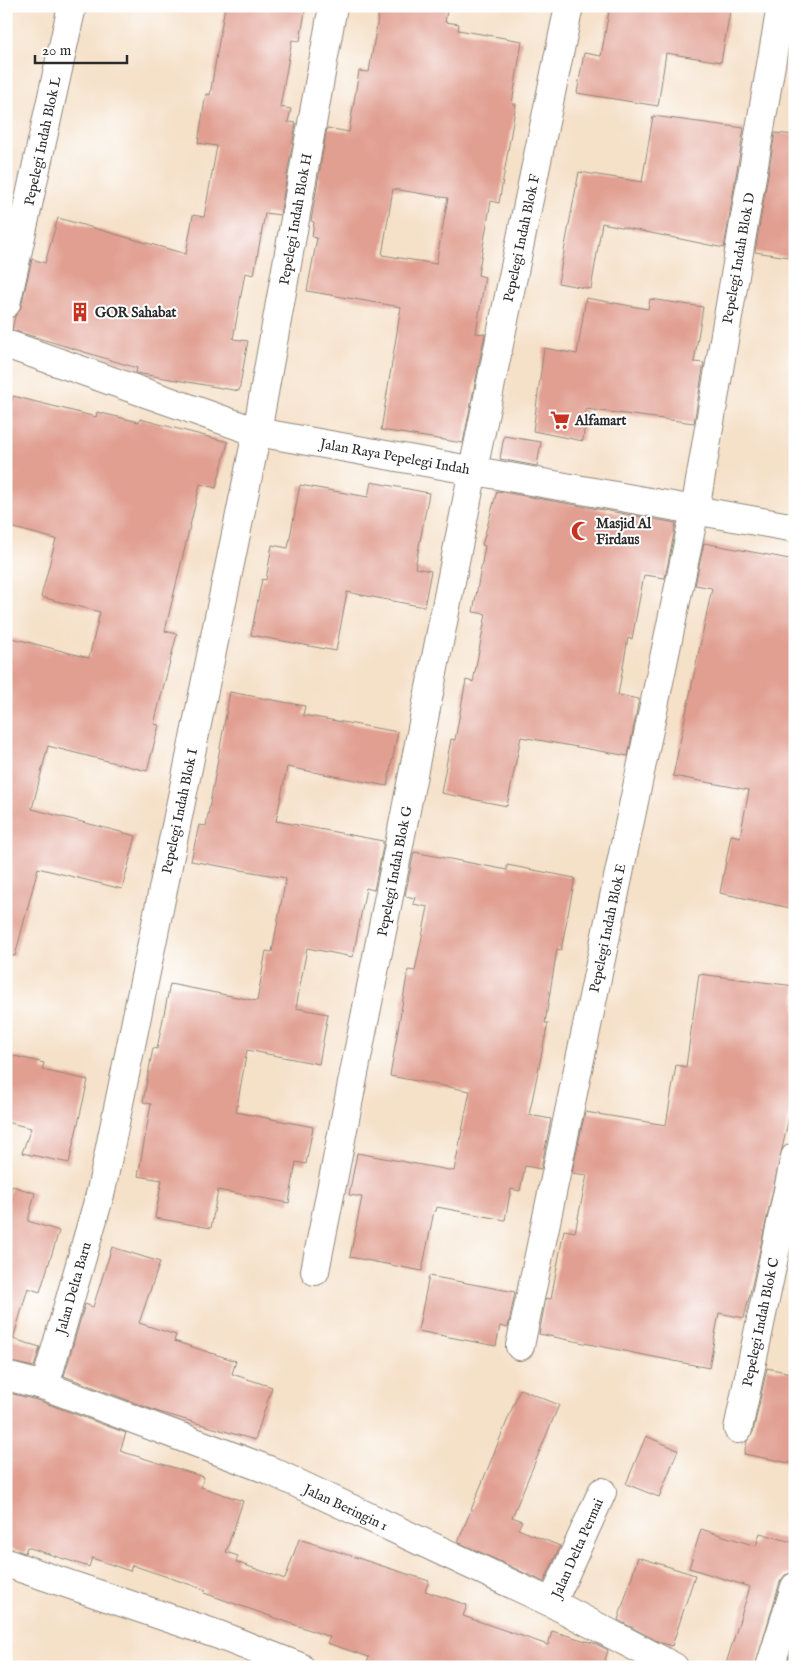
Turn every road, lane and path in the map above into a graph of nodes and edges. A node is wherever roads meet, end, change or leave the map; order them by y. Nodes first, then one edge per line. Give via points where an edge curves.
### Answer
1 (72, 6) edge
2 (334, 6) edge
3 (569, 6) edge
4 (782, 6) edge
5 (6, 304) edge
6 (6, 344) edge
7 (256, 432) junction
8 (473, 470) junction
9 (695, 510) junction
10 (795, 528) edge
11 (795, 1157) edge
12 (101, 1191) joint
13 (315, 1271) dead end
14 (520, 1346) dead end
15 (6, 1376) edge
16 (45, 1386) junction
17 (738, 1429) dead end
18 (602, 1492) dead end
19 (6, 1563) edge
20 (795, 1587) edge
21 (552, 1604) junction
22 (300, 1667) edge
23 (674, 1667) edge
24 (770, 1667) edge

1 - 5 street, Pepelegi Indah Blok L
2 - 7 street, Pepelegi Indah Blok H
3 - 8 street, Pepelegi Indah Blok F
4 - 9 street, Pepelegi Indah Blok D
6 - 7 street, Jalan Raya Pepelegi Indah
7 - 8 street, Jalan Raya Pepelegi Indah
7 - 12 street, Pepelegi Indah Blok I
8 - 9 street, Jalan Raya Pepelegi Indah
8 - 13 street, Pepelegi Indah Blok G
9 - 10 street, Jalan Raya Pepelegi Indah
9 - 14 street, Pepelegi Indah Blok E
11 - 17 street, Pepelegi Indah Blok C
12 - 16 street, Jalan Delta Baru
15 - 16 street, Jalan Beringin 1
16 - 21 street, Jalan Beringin 1 via 269,1470
18 - 21 street, Jalan Delta Permai
19 - 22 street via 219,1635
20 - 24 street
21 - 23 street, Jalan Beringin 1

